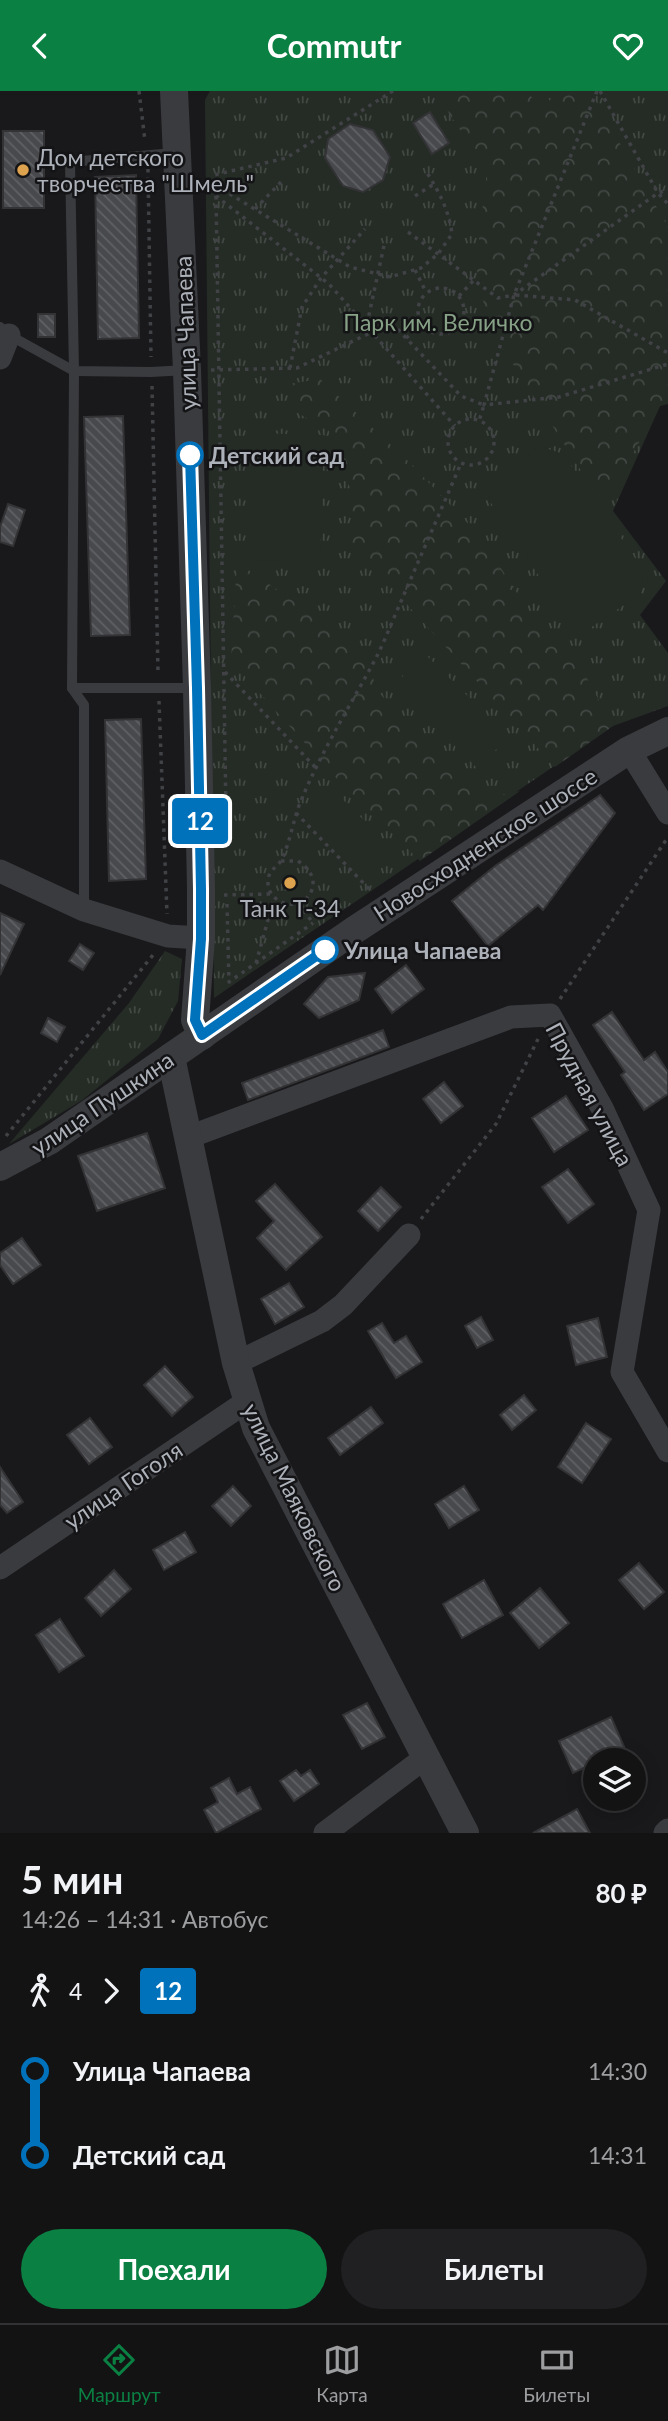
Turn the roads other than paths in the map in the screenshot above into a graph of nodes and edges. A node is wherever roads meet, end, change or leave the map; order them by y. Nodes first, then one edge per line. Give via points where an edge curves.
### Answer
1 (174, 91) edge
2 (177, 153) junction
3 (4, 331) edge
4 (0, 358) edge
5 (74, 370) junction
6 (187, 370) junction
7 (72, 688) junction
8 (197, 688) junction
9 (668, 731) edge
10 (629, 750) junction
11 (668, 813) edge
12 (0, 871) edge
13 (84, 910) junction
14 (201, 939) junction
15 (202, 1035) junction
16 (172, 1057) junction
17 (189, 1137) junction
18 (0, 1167) edge
19 (408, 1235) dead end
20 (236, 1363) junction
21 (246, 1402) junction
22 (668, 1451) edge
23 (0, 1568) edge
24 (426, 1757) junction
25 (326, 1833) edge
26 (465, 1833) edge

1 - 2 street, улица Чапаева
2 - 5 lane via 70,162
2 - 6 street, улица Чапаева
3 - 4 street
3 - 5 lane
5 - 6 lane
5 - 7 lane
6 - 8 street, улица Чапаева
7 - 8 lane
7 - 13 lane via 84,705
8 - 14 street, улица Чапаева via 214,895
9 - 10 street, Новосходненское шоссе
10 - 11 street
10 - 15 street, Новосходненское шоссе
12 - 13 street
13 - 14 street via 168,936
14 - 15 street, улица Чапаева via 195,1020
15 - 16 street, улица Пушкина
16 - 17 street, улица Маяковского
16 - 18 street, улица Пушкина via 49,1142
17 - 20 street, улица Маяковского
17 - 22 street, Прудная улица via 511,1017 550,1015 602,1108 649,1210 622,1372
19 - 20 street via 343,1305 322,1321
20 - 21 street, улица Маяковского
21 - 23 street, улица Гоголя
21 - 24 street, улица Маяковского
24 - 25 street
24 - 26 street, улица Маяковского

